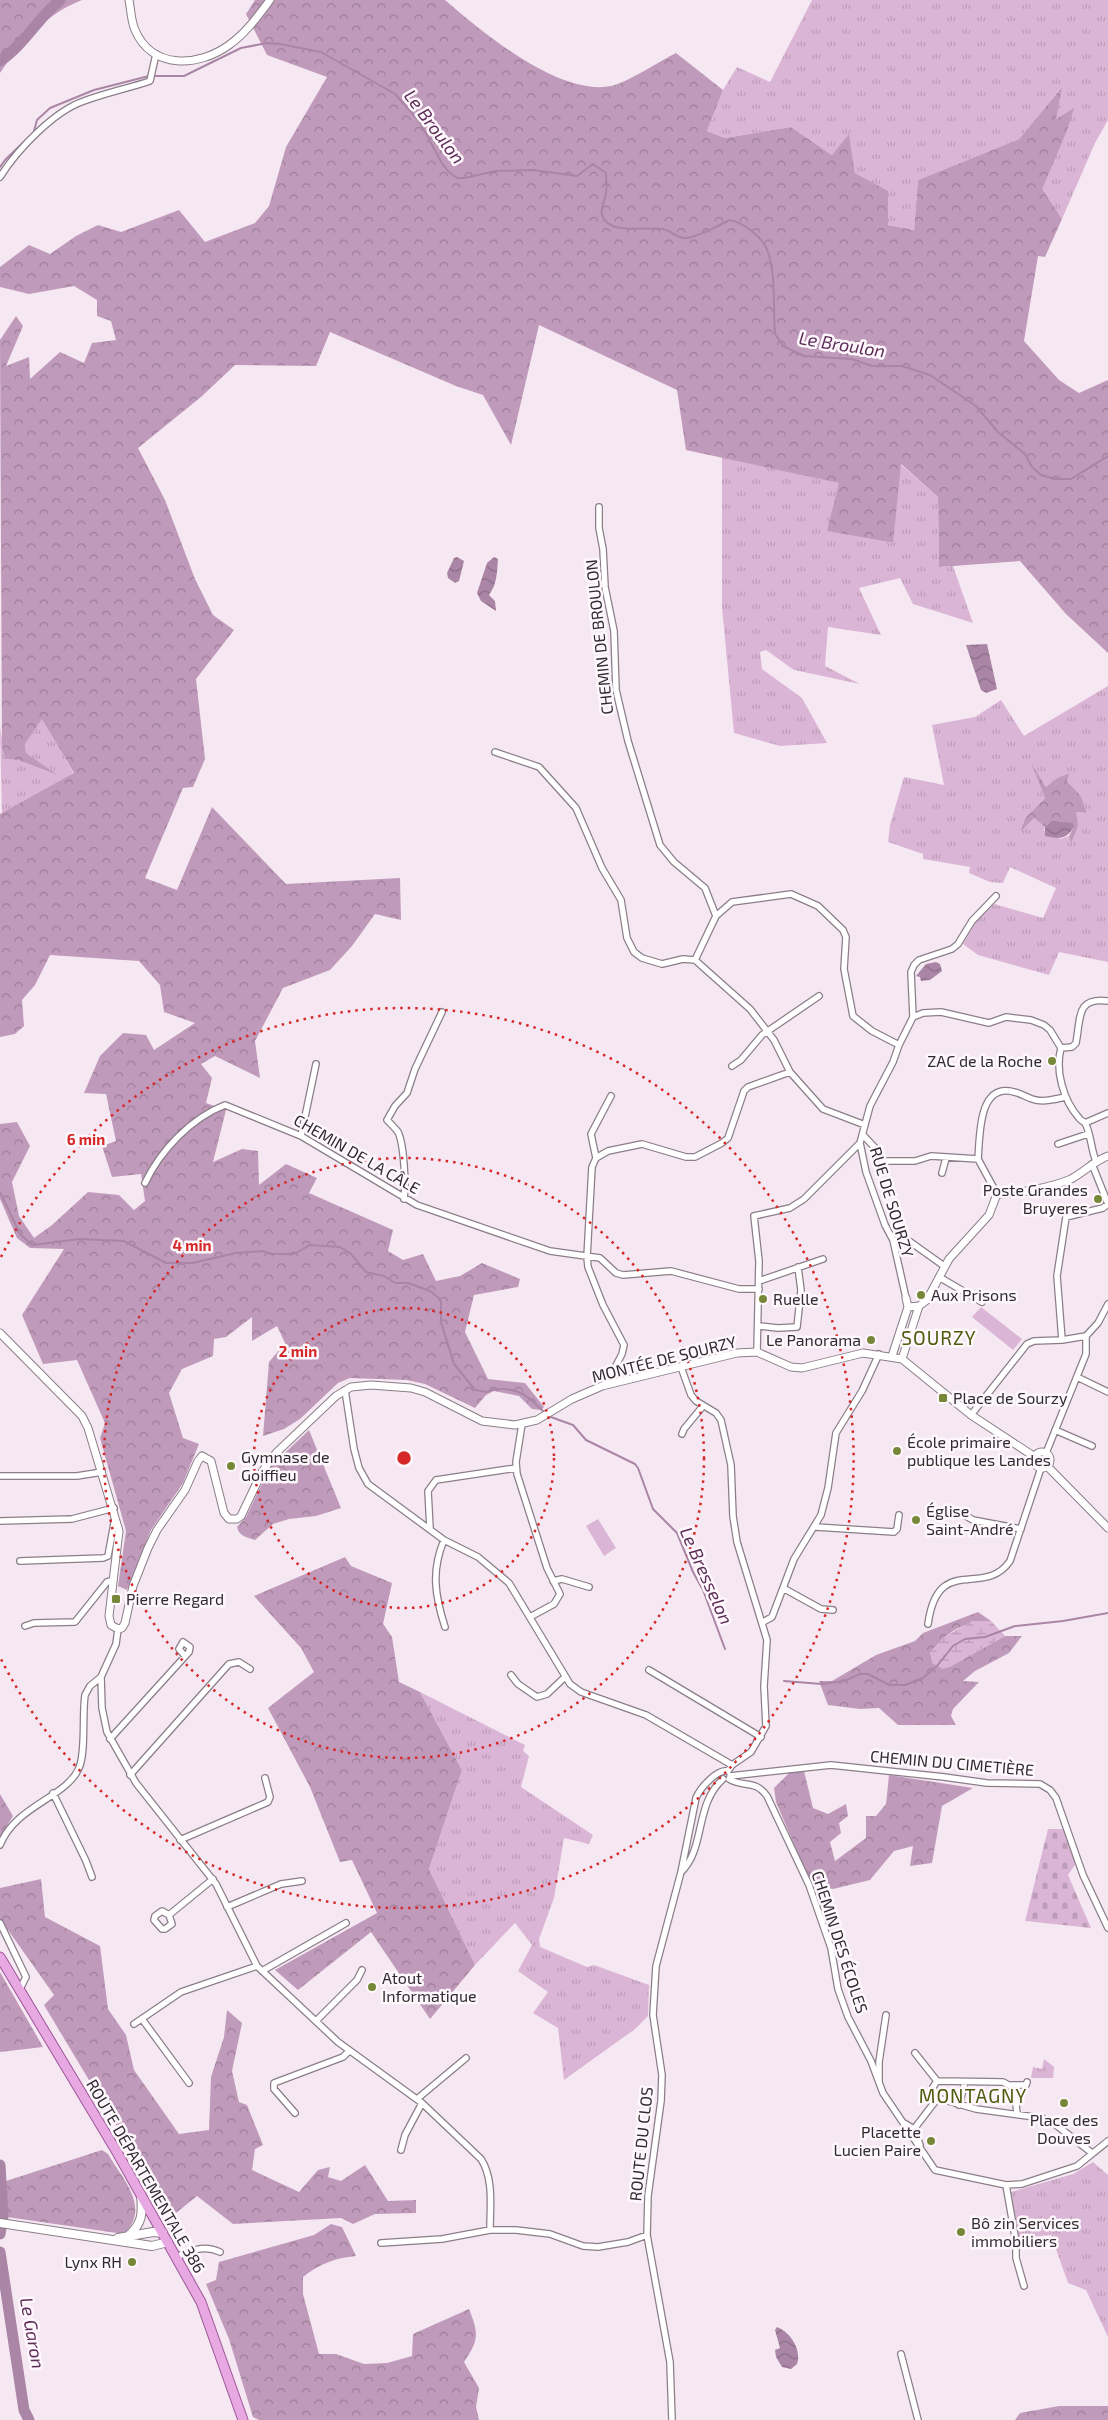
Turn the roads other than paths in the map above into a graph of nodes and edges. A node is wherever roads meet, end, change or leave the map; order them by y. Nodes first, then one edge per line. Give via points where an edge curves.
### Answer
1 (129, 0) edge
2 (270, 0) edge
3 (156, 54) junction
4 (0, 177) edge
5 (599, 507) dead end
6 (495, 752) dead end
7 (996, 896) dead end
8 (716, 916) junction
9 (695, 960) junction
10 (819, 996) dead end
11 (1108, 1001) edge
12 (442, 1012) dead end
13 (913, 1017) junction
14 (768, 1031) junction
15 (899, 1045) junction
16 (1061, 1048) junction
17 (316, 1064) dead end
18 (732, 1066) dead end
19 (790, 1072) junction
20 (611, 1096) dead end
21 (1066, 1097) junction
22 (1108, 1113) edge
23 (1085, 1123) junction
24 (865, 1125) junction
25 (1088, 1134) junction
26 (863, 1135) junction
27 (301, 1136) junction
28 (860, 1142) junction
29 (1058, 1144) dead end
30 (1108, 1156) edge
31 (596, 1158) junction
32 (946, 1158) junction
33 (978, 1159) junction
34 (1094, 1162) junction
35 (942, 1173) dead end
36 (145, 1183) dead end
37 (1106, 1192) edge
38 (997, 1194) junction
39 (404, 1199) junction
40 (1108, 1204) edge
41 (893, 1240) junction
42 (586, 1257) junction
43 (823, 1259) dead end
44 (944, 1266) junction
45 (798, 1267) junction
46 (939, 1277) junction
47 (759, 1281) junction
48 (759, 1289) junction
49 (906, 1298) joint
50 (982, 1302) dead end
51 (919, 1306) junction
52 (908, 1307) junction
53 (1108, 1308) edge
54 (759, 1326) junction
55 (1086, 1336) junction
56 (2, 1338) edge
57 (1062, 1340) junction
58 (757, 1352) junction
59 (879, 1354) junction
60 (892, 1356) junction
61 (902, 1359) junction
62 (681, 1367) junction
63 (1077, 1377) junction
64 (611, 1383) junction
65 (345, 1390) junction
66 (1108, 1392) edge
67 (703, 1406) junction
68 (971, 1415) junction
69 (522, 1424) junction
70 (1055, 1430) junction
71 (682, 1434) dead end
72 (1092, 1446) dead end
73 (1046, 1453) junction
74 (1034, 1457) junction
75 (1044, 1467) junction
76 (516, 1468) junction
77 (102, 1472) junction
78 (0, 1476) edge
79 (114, 1508) junction
80 (900, 1515) dead end
81 (116, 1516) junction
82 (966, 1516) dead end
83 (0, 1521) edge
84 (816, 1527) junction
85 (430, 1528) junction
86 (1108, 1528) edge
87 (1021, 1530) junction
88 (444, 1540) junction
89 (20, 1562) dead end
90 (111, 1581) junction
91 (553, 1581) junction
92 (588, 1587) dead end
93 (782, 1588) junction
94 (833, 1610) dead end
95 (530, 1617) junction
96 (762, 1622) junction
97 (928, 1624) dead end
98 (25, 1626) dead end
99 (445, 1628) dead end
100 (118, 1629) junction
101 (185, 1656) dead end
102 (250, 1669) dead end
103 (649, 1670) dead end
104 (511, 1675) dead end
105 (101, 1677) junction
106 (565, 1677) junction
107 (761, 1738) junction
108 (110, 1739) junction
109 (727, 1774) junction
110 (130, 1775) junction
111 (265, 1778) dead end
112 (53, 1793) junction
113 (180, 1840) junction
114 (0, 1845) edge
115 (680, 1872) junction
116 (92, 1877) dead end
117 (213, 1879) junction
118 (302, 1881) dead end
119 (227, 1906) junction
120 (169, 1915) dead end
121 (346, 1923) dead end
122 (0, 1924) edge
123 (1108, 1928) edge
124 (0, 1957) edge
125 (260, 1969) junction
126 (362, 1970) dead end
127 (20, 1989) junction
128 (886, 2015) dead end
129 (142, 2019) junction
130 (316, 2020) junction
131 (134, 2024) dead end
132 (349, 2051) junction
133 (915, 2052) dead end
134 (466, 2058) dead end
135 (937, 2081) junction
136 (965, 2082) junction
137 (1027, 2082) dead end
138 (189, 2083) dead end
139 (879, 2083) junction
140 (1011, 2085) junction
141 (937, 2099) junction
142 (420, 2101) junction
143 (959, 2105) junction
144 (295, 2113) dead end
145 (1020, 2114) junction
146 (902, 2121) junction
147 (914, 2129) junction
148 (1108, 2141) edge
149 (921, 2149) junction
150 (401, 2150) dead end
151 (1092, 2154) junction
152 (1006, 2185) junction
153 (140, 2194) junction
154 (0, 2223) edge
155 (490, 2230) junction
156 (163, 2233) junction
157 (647, 2234) junction
158 (112, 2238) junction
159 (126, 2238) junction
160 (168, 2242) junction
161 (381, 2243) dead end
162 (220, 2252) dead end
163 (176, 2257) junction
164 (1024, 2286) dead end
165 (901, 2354) dead end
166 (243, 2420) edge
167 (672, 2420) edge
168 (918, 2420) edge

1 - 3 street via 134,29 143,44
2 - 3 street via 246,30 218,52 191,62 174,61
3 - 4 street via 150,81 83,101 58,116 17,155
5 - 8 street, CHEMIN DE BROULON via 605,587 614,631 616,690 628,741 660,845 674,862 705,888
6 - 9 street via 539,767 576,808 602,868 621,900 627,938 634,952 662,964
7 - 13 street via 972,921 958,944 914,965 911,972
8 - 9 street
8 - 15 street via 732,902 786,894 818,906 846,936 844,969 853,1016 872,1031
9 - 14 street via 734,993
10 - 14 street
11 - 16 street via 1089,1000 1084,1005 1076,1043 1072,1047
12 - 39 street via 407,1094 387,1120 398,1133 406,1188
13 - 15 street
13 - 16 street via 941,1012 989,1023 1006,1018 1031,1020 1044,1025
14 - 18 street
14 - 19 street
15 - 24 street via 894,1062 870,1106
16 - 21 street via 1058,1058
17 - 27 street
19 - 24 street via 823,1110
19 - 31 street via 748,1087 728,1138 695,1157 686,1158 642,1144 608,1151
20 - 31 street via 591,1134
21 - 23 street
21 - 33 street via 1040,1101 1003,1090 996,1094 986,1102
22 - 23 street
23 - 25 street
24 - 26 street
25 - 29 street
25 - 34 street
26 - 28 street
26 - 32 street via 877,1150 881,1161 914,1161 931,1156
27 - 36 street, CHEMIN DE LA CÂLE via 225,1105 203,1115 173,1142
27 - 39 street, CHEMIN DE LA CÂLE
28 - 41 street, RUE DE SOURZY via 866,1172
28 - 47 street via 804,1200 790,1208 754,1216
30 - 34 street
31 - 42 street via 592,1167
32 - 33 street
32 - 35 street
33 - 38 street
34 - 37 street
34 - 38 street via 1070,1179 1016,1193
37 - 40 street
38 - 44 street via 989,1215
39 - 42 street, CHEMIN DE LA CÂLE via 550,1250
40 - 57 street via 1066,1217 1057,1276
41 - 44 street via 909,1242
41 - 49 street, RUE DE SOURZY
42 - 48 street, CHEMIN DE LA CÂLE via 600,1258 616,1273 623,1275 671,1270 739,1289
42 - 64 street via 603,1305 624,1345 611,1375
43 - 45 street
44 - 46 street
45 - 47 street
45 - 54 street via 801,1290 797,1327
46 - 50 street
46 - 51 street via 927,1300
47 - 48 street
48 - 54 street
49 - 52 street
51 - 52 street
51 - 61 street
52 - 60 street
53 - 55 street
54 - 58 street
55 - 57 street
55 - 63 street via 1086,1354
56 - 77 street via 82,1416
57 - 68 street via 1027,1344
58 - 59 street, MONTÉE DE SOURZY via 791,1367 802,1368 851,1355
58 - 62 street, MONTÉE DE SOURZY via 737,1353
59 - 60 street, MONTÉE DE SOURZY
59 - 84 street via 862,1391 836,1432 828,1488
60 - 61 street, MONTÉE DE SOURZY
61 - 68 street
62 - 64 street, MONTÉE DE SOURZY
62 - 67 street via 691,1395
63 - 66 street
63 - 70 street
64 - 69 street, MONTÉE DE SOURZY
65 - 69 street, MONTÉE DE SOURZY via 371,1385 412,1388 482,1421
65 - 85 street, CHEMIN DES ÉCOLES via 354,1450 368,1484
65 - 100 street via 276,1453 237,1519 229,1519 224,1513 211,1461 202,1456 198,1460 188,1484 148,1548 129,1598 125,1622
67 - 71 street
67 - 96 street via 721,1420 730,1465 737,1542
68 - 74 street
69 - 76 street
70 - 72 street
70 - 73 street
73 - 74 street
73 - 75 street via 1050,1459
74 - 75 street via 1036,1465
75 - 86 street
75 - 87 street
76 - 85 street via 440,1479 432,1483 428,1491
76 - 91 street
77 - 78 street
77 - 79 street
79 - 81 street
79 - 83 street via 72,1519
80 - 84 street via 894,1532
81 - 89 street via 108,1556
81 - 90 street via 119,1543
82 - 87 street
84 - 93 street via 794,1559
85 - 88 street, CHEMIN DES ÉCOLES
87 - 97 street via 1003,1571 989,1578 961,1578 945,1585 930,1607
88 - 95 street, CHEMIN DES ÉCOLES via 478,1557 495,1570 509,1583
88 - 99 street via 435,1572 438,1606
90 - 98 street via 106,1582 75,1622
90 - 100 street via 109,1621 113,1628
91 - 92 street via 562,1579
91 - 95 street via 560,1594 558,1600
93 - 94 street via 822,1609
93 - 96 street via 772,1617
95 - 106 street, CHEMIN DES ÉCOLES
96 - 107 street via 767,1640 766,1720
100 - 105 street via 116,1644
101 - 108 street
102 - 110 street via 239,1662 229,1664
103 - 107 street
104 - 106 street via 537,1697 546,1694
105 - 108 street via 104,1722
105 - 112 street via 85,1695 79,1768 70,1781
106 - 109 street, CHEMIN DES ÉCOLES via 580,1692 646,1715
107 - 109 street
108 - 110 street
109 - 115 street, ROUTE DU CLOS via 707,1800 691,1858
109 - 115 street, ROUTE DU CLOS via 705,1783 696,1798
109 - 123 street, CHEMIN DU CIMETIÈRE via 831,1765 987,1783 1040,1784 1056,1798 1083,1875
109 - 139 street, CHEMIN DES ÉCOLES via 734,1782 754,1784 767,1796 808,1885 831,1948 838,1989 848,2018 871,2060
110 - 113 street
111 - 113 street via 270,1797 268,1802
112 - 114 street via 12,1823
112 - 116 street
113 - 117 street
115 - 157 street, ROUTE DU CLOS via 656,1966 653,2015 661,2084 648,2196
117 - 119 street
117 - 120 street
118 - 119 street via 282,1884
119 - 125 street
121 - 125 street
122 - 127 street via 26,1977
124 - 127 main road, ROUTE DÉPARTEMENTALE 386
125 - 129 street via 181,1992
125 - 130 street
126 - 130 street via 357,1980
127 - 153 main road, ROUTE DÉPARTEMENTALE 386
128 - 139 street
129 - 131 street
129 - 138 street
130 - 132 street
132 - 142 street
132 - 144 street via 343,2057 274,2083 274,2089
133 - 135 street
134 - 142 street
135 - 136 street
135 - 141 street via 933,2087
136 - 140 street
136 - 143 street
137 - 140 street via 1026,2085
139 - 146 street, CHEMIN DES ÉCOLES
140 - 145 street
141 - 143 street
141 - 147 street
142 - 150 street
142 - 155 street via 485,2165 490,2194
143 - 145 street
145 - 151 street via 1042,2118 1056,2125
146 - 147 street
146 - 149 street, CHEMIN DES ÉCOLES
147 - 149 street
148 - 151 street
149 - 152 street via 935,2170
151 - 152 street via 1077,2166 1022,2184
152 - 164 street via 1016,2258
153 - 156 main road, ROUTE DÉPARTEMENTALE 386
153 - 159 main road via 142,2212 137,2228
154 - 158 main road
155 - 157 street via 550,2234 583,2246 598,2247 628,2242
155 - 161 street via 442,2239
156 - 159 main road
156 - 160 main road, ROUTE DÉPARTEMENTALE 386
157 - 167 street, ROUTE DU CLOS via 670,2362
158 - 159 main road
158 - 160 main road via 152,2246
160 - 163 main road, ROUTE DÉPARTEMENTALE 386
162 - 163 street via 200,2247
163 - 166 main road, ROUTE DÉPARTEMENTALE 386 via 201,2302
165 - 168 street

